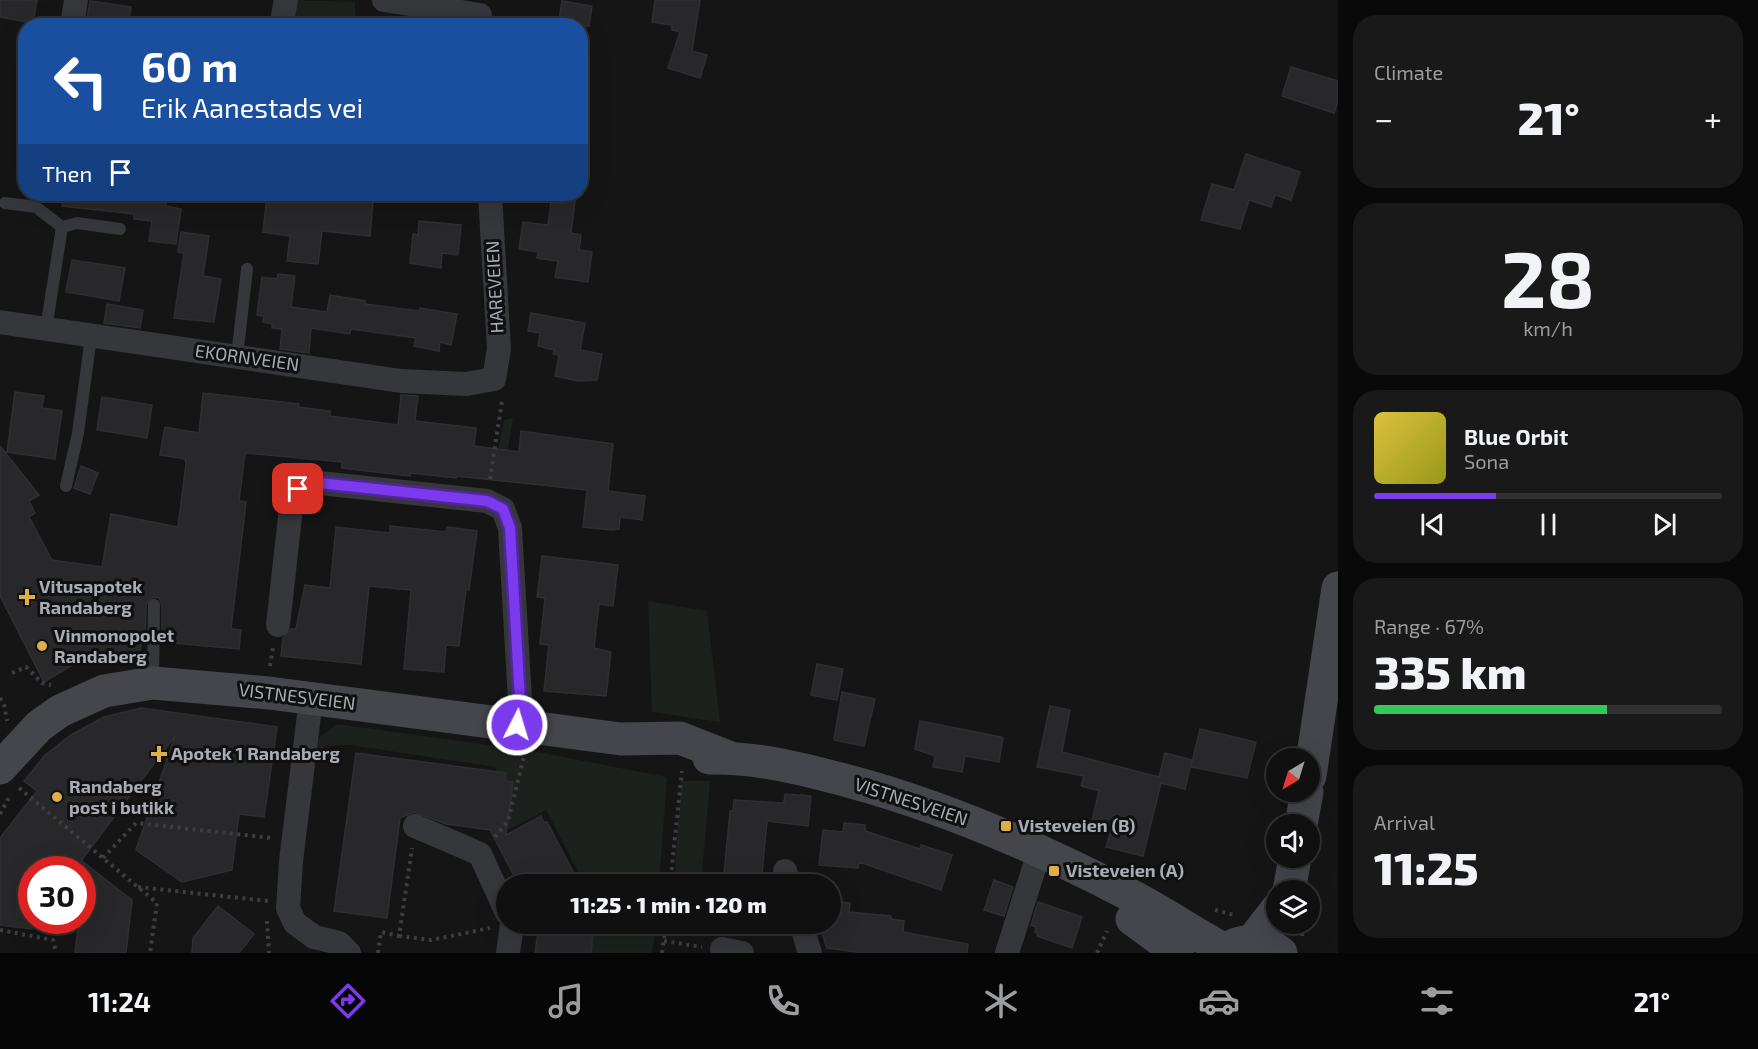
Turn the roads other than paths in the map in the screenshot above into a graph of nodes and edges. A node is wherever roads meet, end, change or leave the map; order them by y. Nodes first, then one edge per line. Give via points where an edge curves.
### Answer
1 (76, 0) edge
2 (286, 0) edge
3 (384, 0) edge
4 (480, 14) edge
5 (73, 18) edge
6 (283, 18) edge
7 (490, 201) edge
8 (5, 203) dead end
9 (62, 227) junction
10 (120, 229) dead end
11 (247, 269) dead end
12 (0, 322) edge
13 (46, 329) junction
14 (91, 337) junction
15 (237, 357) junction
16 (494, 379) joint
17 (66, 486) dead end
18 (1338, 588) edge
19 (154, 605) dead end
20 (278, 625) dead end
21 (153, 682) junction
22 (311, 699) junction
23 (522, 734) junction
24 (1314, 748) edge
25 (0, 768) edge
26 (415, 826) road end
27 (1035, 865) dead end
28 (1083, 873) junction
29 (496, 895) edge
30 (1266, 919) edge
31 (507, 934) edge
32 (804, 934) edge
33 (1289, 934) edge
34 (1233, 948) edge
35 (349, 953) edge
36 (508, 953) edge
37 (810, 953) edge
38 (1007, 953) edge
39 (1178, 953) edge
40 (1281, 953) edge
41 (1290, 953) edge

1 - 5 street
2 - 6 street
3 - 4 street
7 - 16 street, HAREVEIEN via 498,349
8 - 9 lane via 36,207
9 - 10 lane via 77,223
9 - 13 lane
11 - 15 lane
12 - 13 street, EKORNVEIEN
13 - 14 street, EKORNVEIEN
14 - 15 street, EKORNVEIEN
14 - 17 lane via 78,434
15 - 16 street, EKORNVEIEN via 401,381 466,384
18 - 24 main road
19 - 21 lane
20 - 23 street via 291,508 298,489 320,483 487,501 503,509 510,528
21 - 22 main road, VISTNESVEIEN
21 - 25 main road, VISTNESVEIEN via 104,691 60,711 39,726
22 - 23 main road, VISTNESVEIEN
22 - 35 street via 293,840 277,904 314,937 339,943
23 - 28 main road, VISTNESVEIEN via 621,739 677,758 730,758 796,767 952,814 1044,852
26 - 29 street via 480,854
27 - 38 street
28 - 34 main road, VISTNESVEIEN
28 - 39 main road, VISTNESVEIEN via 1118,909
30 - 34 main road
31 - 36 street
32 - 37 street
33 - 41 main road
34 - 40 main road, VISTNESVEIEN via 1267,944

